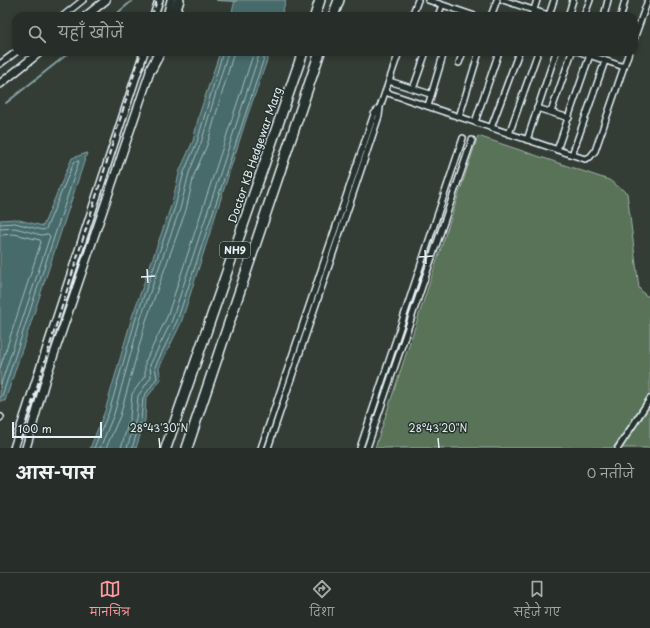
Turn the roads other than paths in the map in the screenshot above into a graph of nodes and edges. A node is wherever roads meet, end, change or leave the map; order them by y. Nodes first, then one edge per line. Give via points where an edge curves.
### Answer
1 (84, 0) edge
2 (106, 0) edge
3 (159, 0) edge
4 (171, 0) edge
5 (179, 0) edge
6 (320, 0) edge
7 (338, 0) edge
8 (418, 0) edge
9 (428, 0) edge
10 (497, 0) edge
11 (503, 0) edge
12 (537, 0) edge
13 (554, 0) edge
14 (573, 0) edge
15 (590, 0) edge
16 (608, 0) edge
17 (625, 0) edge
18 (648, 0) edge
19 (514, 2) edge
20 (442, 5) junction
21 (68, 12) edge
22 (91, 12) edge
23 (155, 12) edge
24 (168, 12) edge
25 (175, 12) edge
26 (316, 12) edge
27 (334, 12) edge
28 (414, 12) edge
29 (439, 12) edge
30 (455, 12) edge
31 (492, 12) edge
32 (531, 12) edge
33 (533, 12) edge
34 (551, 12) edge
35 (569, 12) edge
36 (586, 12) edge
37 (605, 12) edge
38 (621, 12) edge
39 (638, 28) edge
40 (12, 55) edge
41 (35, 56) edge
42 (143, 56) edge
43 (155, 56) edge
44 (158, 56) edge
45 (302, 56) edge
46 (319, 56) edge
47 (398, 56) edge
48 (425, 56) edge
49 (443, 56) edge
50 (462, 56) edge
51 (479, 56) edge
52 (498, 56) edge
53 (518, 56) edge
54 (537, 56) edge
55 (555, 56) edge
56 (571, 56) edge
57 (590, 56) edge
58 (595, 56) edge
59 (628, 56) edge
60 (605, 61) junction
61 (460, 63) dead end
62 (0, 64) edge
63 (624, 67) junction
64 (151, 70) junction
65 (389, 80) junction
66 (0, 84) edge
67 (413, 89) junction
68 (385, 92) junction
69 (430, 94) junction
70 (428, 106) junction
71 (380, 107) junction
72 (538, 108) junction
73 (551, 112) junction
74 (459, 117) junction
75 (568, 118) junction
76 (475, 122) junction
77 (492, 128) junction
78 (509, 134) junction
79 (463, 138) dead end
80 (472, 140) dead end
81 (527, 140) junction
82 (557, 150) junction
83 (572, 155) junction
84 (650, 399) edge
85 (14, 448) edge
86 (26, 448) edge
87 (166, 448) edge
88 (187, 448) edge
89 (261, 448) edge
90 (268, 448) edge
91 (360, 448) edge
92 (367, 448) edge
93 (618, 448) edge

1 - 21 street
2 - 22 main road
3 - 23 main road
4 - 24 main road
5 - 25 highway
6 - 26 highway
7 - 27 highway
8 - 28 street
9 - 20 street
10 - 31 street
11 - 19 street
12 - 33 street
13 - 34 street
14 - 35 street
15 - 36 street
16 - 37 street
17 - 38 street
18 - 39 street
19 - 32 street
20 - 29 street
20 - 30 street
40 - 62 street
41 - 66 main road
42 - 85 main road
43 - 64 main road
44 - 64 highway
45 - 87 highway, Doctor KB Hedgewar Marg / NH9
46 - 88 highway, NH9
47 - 65 street
48 - 67 street
49 - 69 street
50 - 61 street
51 - 74 street
52 - 76 street
53 - 77 street
54 - 78 street
55 - 72 street
56 - 73 street
57 - 75 street
58 - 60 street
59 - 63 street
60 - 63 street
60 - 83 street
63 - 83 street via 594,151 585,159
64 - 86 main road via 46,378
65 - 67 street
65 - 68 street
67 - 69 street
68 - 70 street
68 - 71 street
69 - 70 street
70 - 74 street
71 - 89 street via 374,114
71 - 90 street
72 - 73 street
72 - 81 street
73 - 75 street
74 - 76 street
75 - 82 street
76 - 77 street
77 - 78 street
78 - 81 street
79 - 91 street
80 - 92 street
81 - 82 street
82 - 83 street
84 - 93 street

